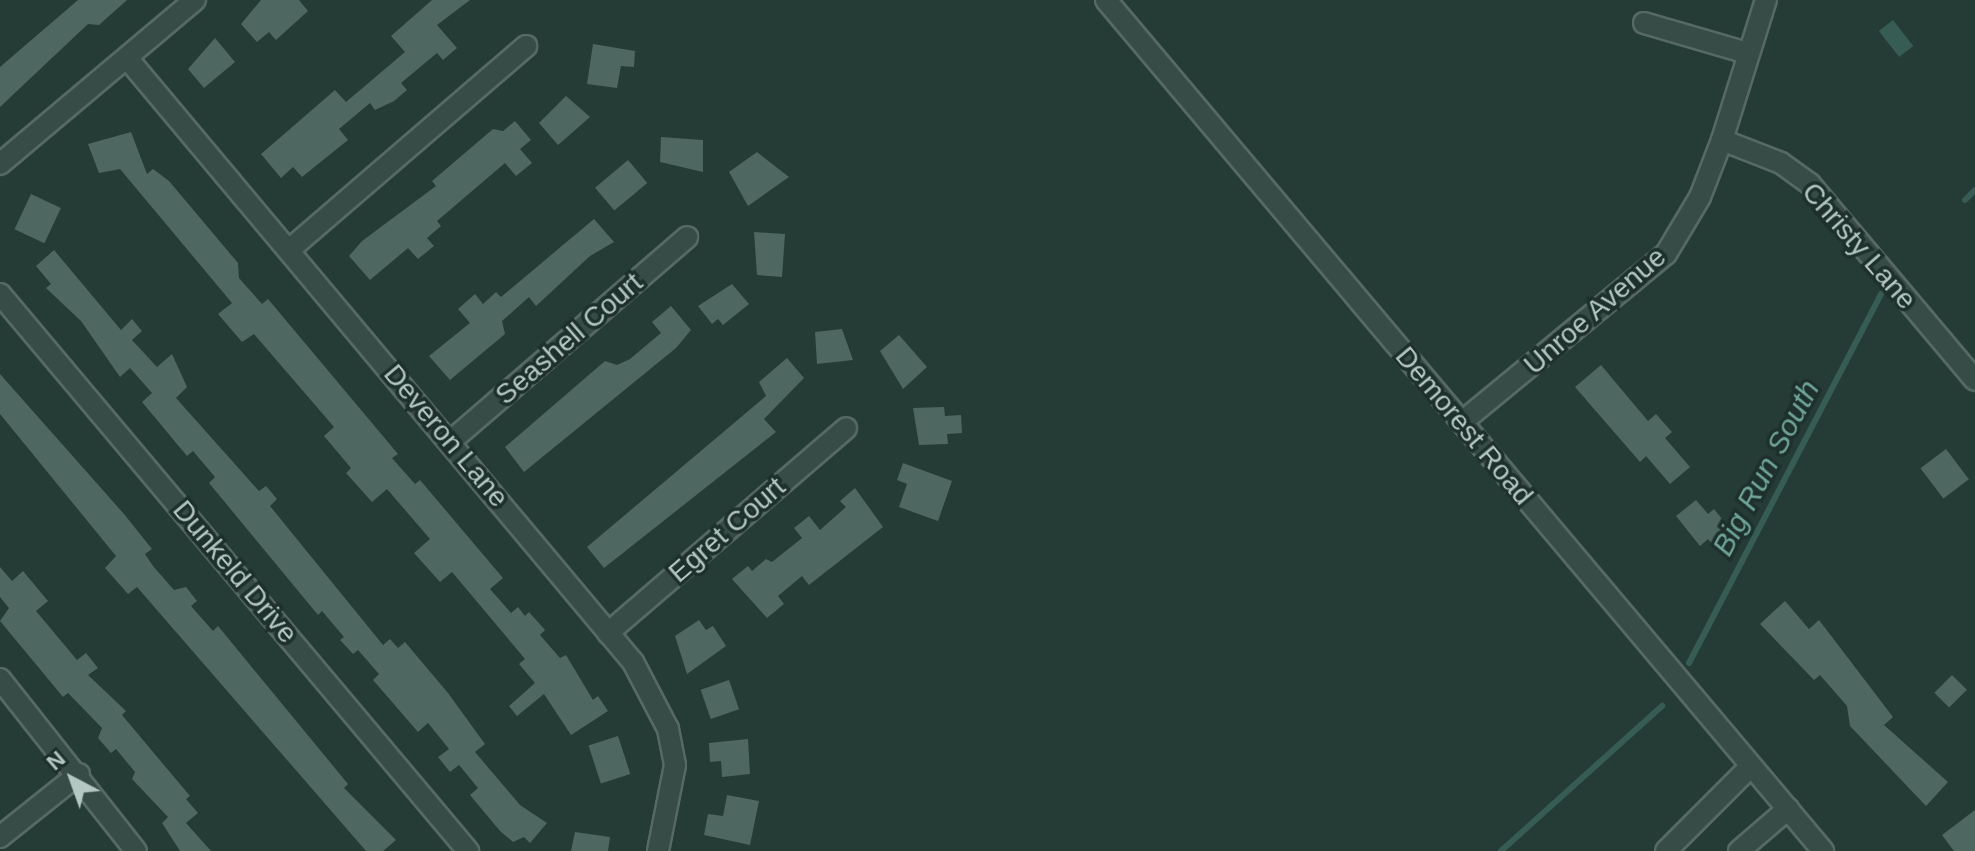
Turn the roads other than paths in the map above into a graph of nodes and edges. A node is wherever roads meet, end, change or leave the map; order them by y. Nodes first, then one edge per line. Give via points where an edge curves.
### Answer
1 (195, 0) edge
2 (1106, 0) edge
3 (1766, 0) edge
4 (1644, 23) dead end
5 (526, 46) dead end
6 (1747, 53) junction
7 (127, 58) junction
8 (1722, 140) junction
9 (0, 164) edge
10 (687, 237) dead end
11 (289, 250) junction
12 (0, 294) edge
13 (1975, 380) edge
14 (1462, 422) junction
15 (846, 428) dead end
16 (451, 441) junction
17 (608, 633) junction
18 (0, 679) edge
19 (1751, 766) junction
20 (79, 774) junction
21 (1788, 809) junction
22 (0, 837) edge
23 (1678, 847) edge
24 (136, 851) edge
25 (468, 851) edge
26 (658, 851) edge
27 (1739, 851) edge
28 (1823, 851) edge

1 - 7 street
2 - 14 street, Demorest Road
3 - 6 street, Unroe Avenue
4 - 6 street
5 - 11 street
6 - 8 street, Unroe Avenue
7 - 9 street
7 - 11 street, Deveron Lane
8 - 13 street, Christy Lane via 1781,163 1810,184
8 - 14 street, Unroe Avenue via 1666,254
10 - 16 street, Seashell Court
11 - 16 street, Deveron Lane
12 - 25 street, Dunkeld Drive
14 - 19 street, Demorest Road
15 - 17 street, Egret Court
16 - 17 street, Deveron Lane
17 - 26 street, Deveron Lane via 653,693 668,729 675,765
18 - 20 street
19 - 21 street, Demorest Road
19 - 23 street
20 - 22 street
20 - 24 street
21 - 27 street
21 - 28 street, Demorest Road

